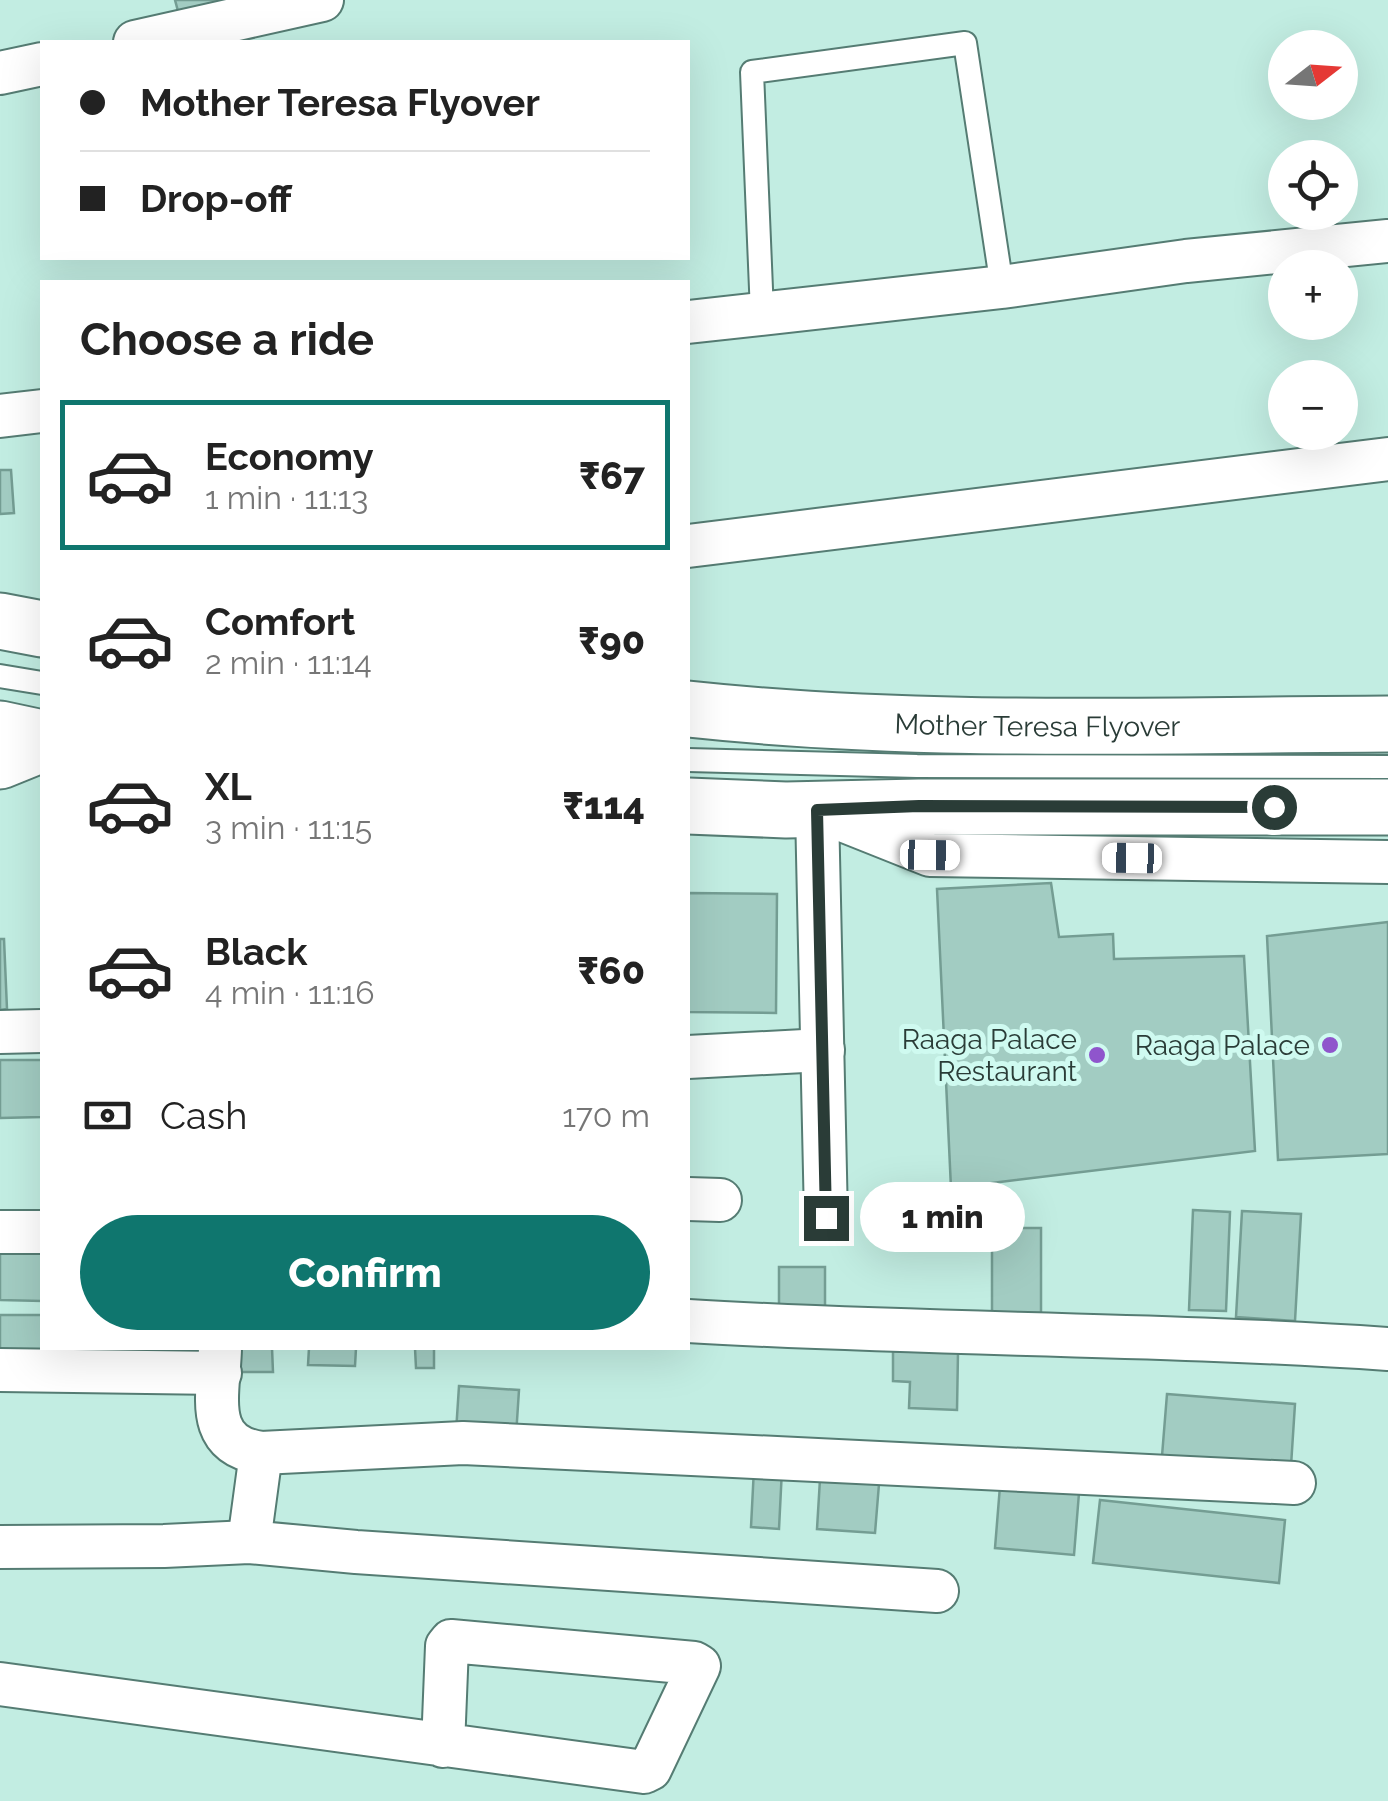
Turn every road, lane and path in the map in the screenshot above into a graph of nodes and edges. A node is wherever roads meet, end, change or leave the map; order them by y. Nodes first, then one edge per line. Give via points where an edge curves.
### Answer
1 (322, 0) edge
2 (145, 40) edge
3 (40, 64) edge
4 (0, 73) edge
5 (1385, 239) edge
6 (1002, 287) junction
7 (762, 313) junction
8 (690, 322) edge
9 (40, 412) edge
10 (0, 416) edge
11 (1388, 458) edge
12 (690, 546) edge
13 (0, 621) edge
14 (40, 629) edge
15 (0, 676) edge
16 (40, 683) edge
17 (690, 709) edge
18 (1388, 724) edge
19 (0, 729) edge
20 (40, 740) edge
21 (40, 742) edge
22 (690, 760) edge
23 (0, 761) edge
24 (920, 766) junction
25 (1388, 767) edge
26 (690, 806) edge
27 (1388, 807) edge
28 (817, 810) junction
29 (1388, 862) edge
30 (40, 1031) edge
31 (0, 1032) edge
32 (823, 1050) junction
33 (690, 1056) edge
34 (826, 1218) dead end
35 (0, 1232) edge
36 (40, 1232) edge
37 (690, 1322) edge
38 (1388, 1348) edge
39 (220, 1360) edge
40 (0, 1370) edge
41 (261, 1453) junction
42 (1294, 1483) dead end
43 (249, 1542) junction
44 (0, 1546) edge
45 (937, 1591) dead end
46 (0, 1684) edge
47 (442, 1746) junction

1 - 2 street
3 - 4 street
5 - 6 street
6 - 7 street
6 - 7 lane via 965,43 752,72
7 - 8 street
9 - 10 street
11 - 12 street
13 - 14 main road
15 - 16 lane
17 - 24 main road, Mother Teresa Flyover via 790,720
18 - 24 main road, Mother Teresa Flyover
19 - 20 main road
21 - 23 main road
22 - 24 lane
24 - 25 lane
24 - 27 main road, Mother Teresa Flyover
24 - 28 main road, Mother Teresa Flyover
26 - 28 main road, Mother Teresa Flyover
28 - 29 street via 930,855
28 - 32 street
30 - 31 street
32 - 33 street
32 - 34 street
35 - 36 street
37 - 38 street
39 - 40 street
39 - 41 street via 224,1437 239,1450
41 - 42 street via 463,1443
41 - 43 street
43 - 44 street
43 - 45 street
46 - 47 street
47 - 47 street via 646,1772 699,1666 454,1640 447,1646

